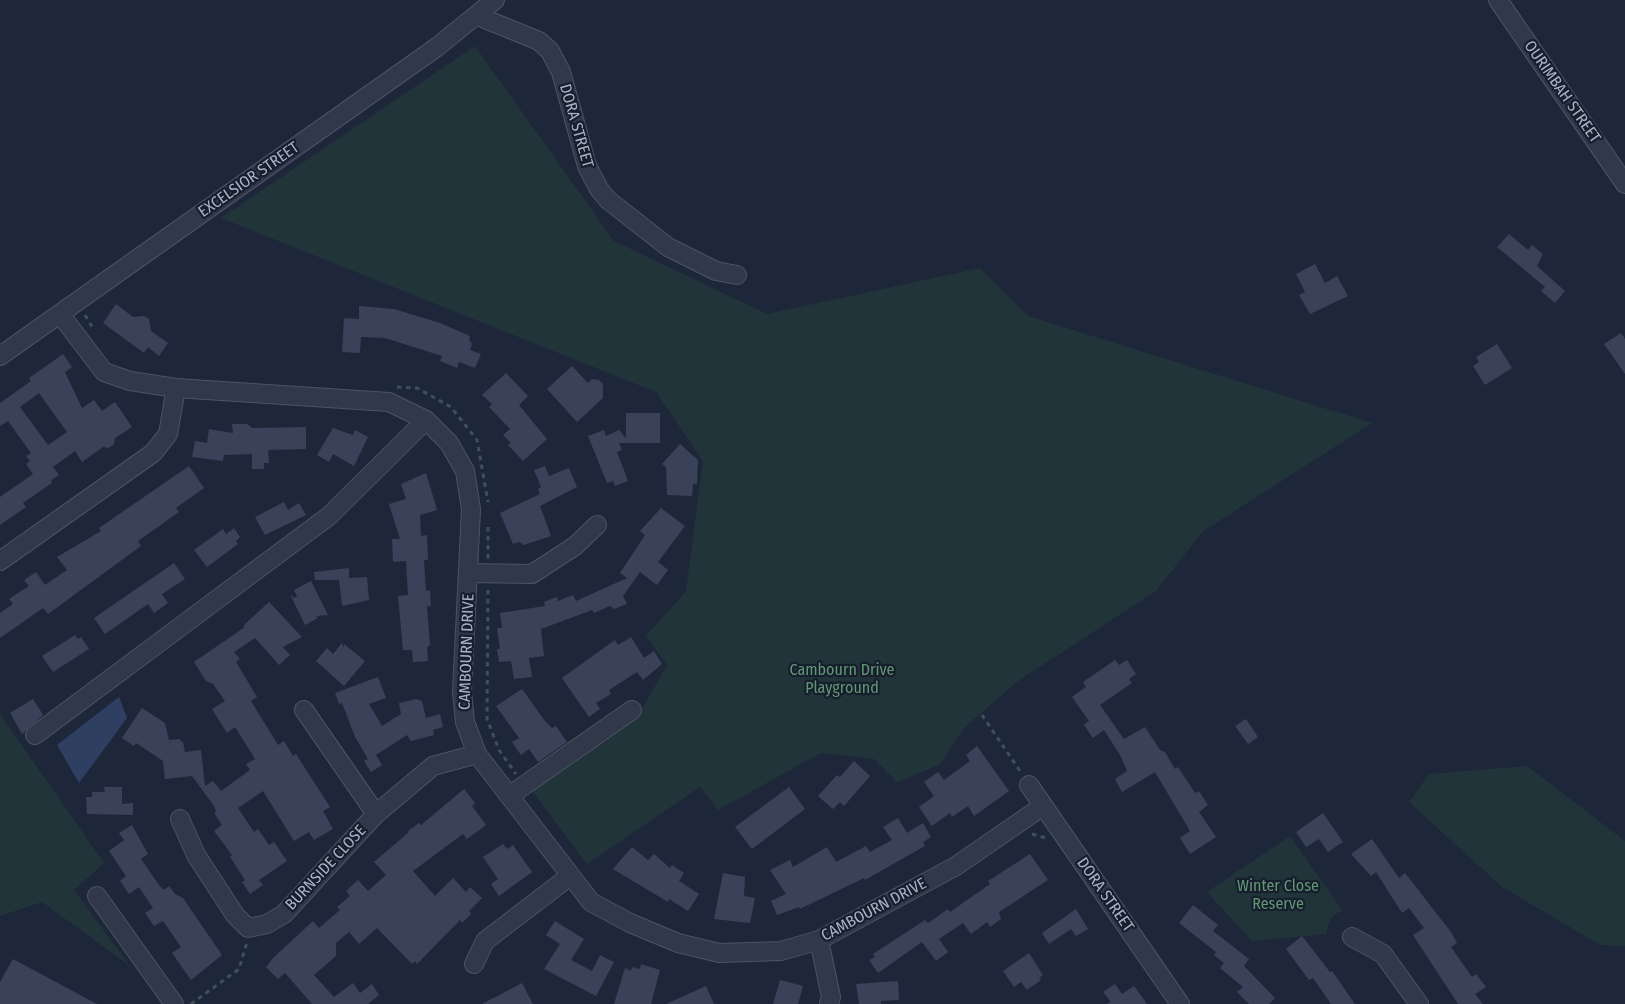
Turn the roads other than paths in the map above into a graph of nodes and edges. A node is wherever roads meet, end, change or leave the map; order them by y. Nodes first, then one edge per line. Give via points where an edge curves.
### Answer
1 (495, 0) edge
2 (1498, 0) edge
3 (479, 14) junction
4 (1625, 184) edge
5 (737, 275) dead end
6 (60, 315) junction
7 (0, 356) edge
8 (176, 388) junction
9 (426, 420) junction
10 (597, 525) dead end
11 (0, 561) edge
12 (469, 573) junction
13 (304, 710) dead end
14 (632, 710) dead end
15 (35, 735) dead end
16 (477, 754) junction
17 (1029, 785) road end
18 (517, 791) junction
19 (1043, 806) junction
20 (376, 814) junction
21 (180, 819) dead end
22 (570, 876) junction
23 (97, 896) dead end
24 (1352, 937) dead end
25 (819, 940) junction
26 (474, 964) dead end
27 (174, 1004) edge
28 (829, 1004) edge
29 (1180, 1004) edge
30 (1419, 1004) edge

1 - 3 street, EXCELSIOR STREET
2 - 4 street, OURIMBAH STREET
3 - 5 street, DORA STREET via 539,40 556,60 587,166 608,200 676,252 716,271
3 - 6 street, EXCELSIOR STREET
6 - 7 street, EXCELSIOR STREET
6 - 8 street, CAMBOURN DRIVE via 104,372 130,381
8 - 9 street, CAMBOURN DRIVE via 389,402
8 - 11 street via 168,434 153,453
9 - 12 street, CAMBOURN DRIVE via 449,443 465,471 471,509
9 - 15 street via 329,516
10 - 12 street via 575,546 532,574
12 - 16 street, CAMBOURN DRIVE via 462,692 465,722
13 - 20 street
14 - 18 street
16 - 18 street, CAMBOURN DRIVE
16 - 20 street, BURNSIDE CLOSE via 433,766
17 - 19 street, DORA STREET
18 - 22 street, CAMBOURN DRIVE
19 - 25 street, CAMBOURN DRIVE via 956,866
19 - 29 street, DORA STREET
20 - 21 street, BURNSIDE CLOSE via 284,914 267,924 248,928 235,915 196,855
22 - 25 street, CAMBOURN DRIVE via 591,902 678,943 719,953 782,951
22 - 26 street via 485,941
23 - 27 street
24 - 30 street via 1383,954
25 - 28 street via 831,997

